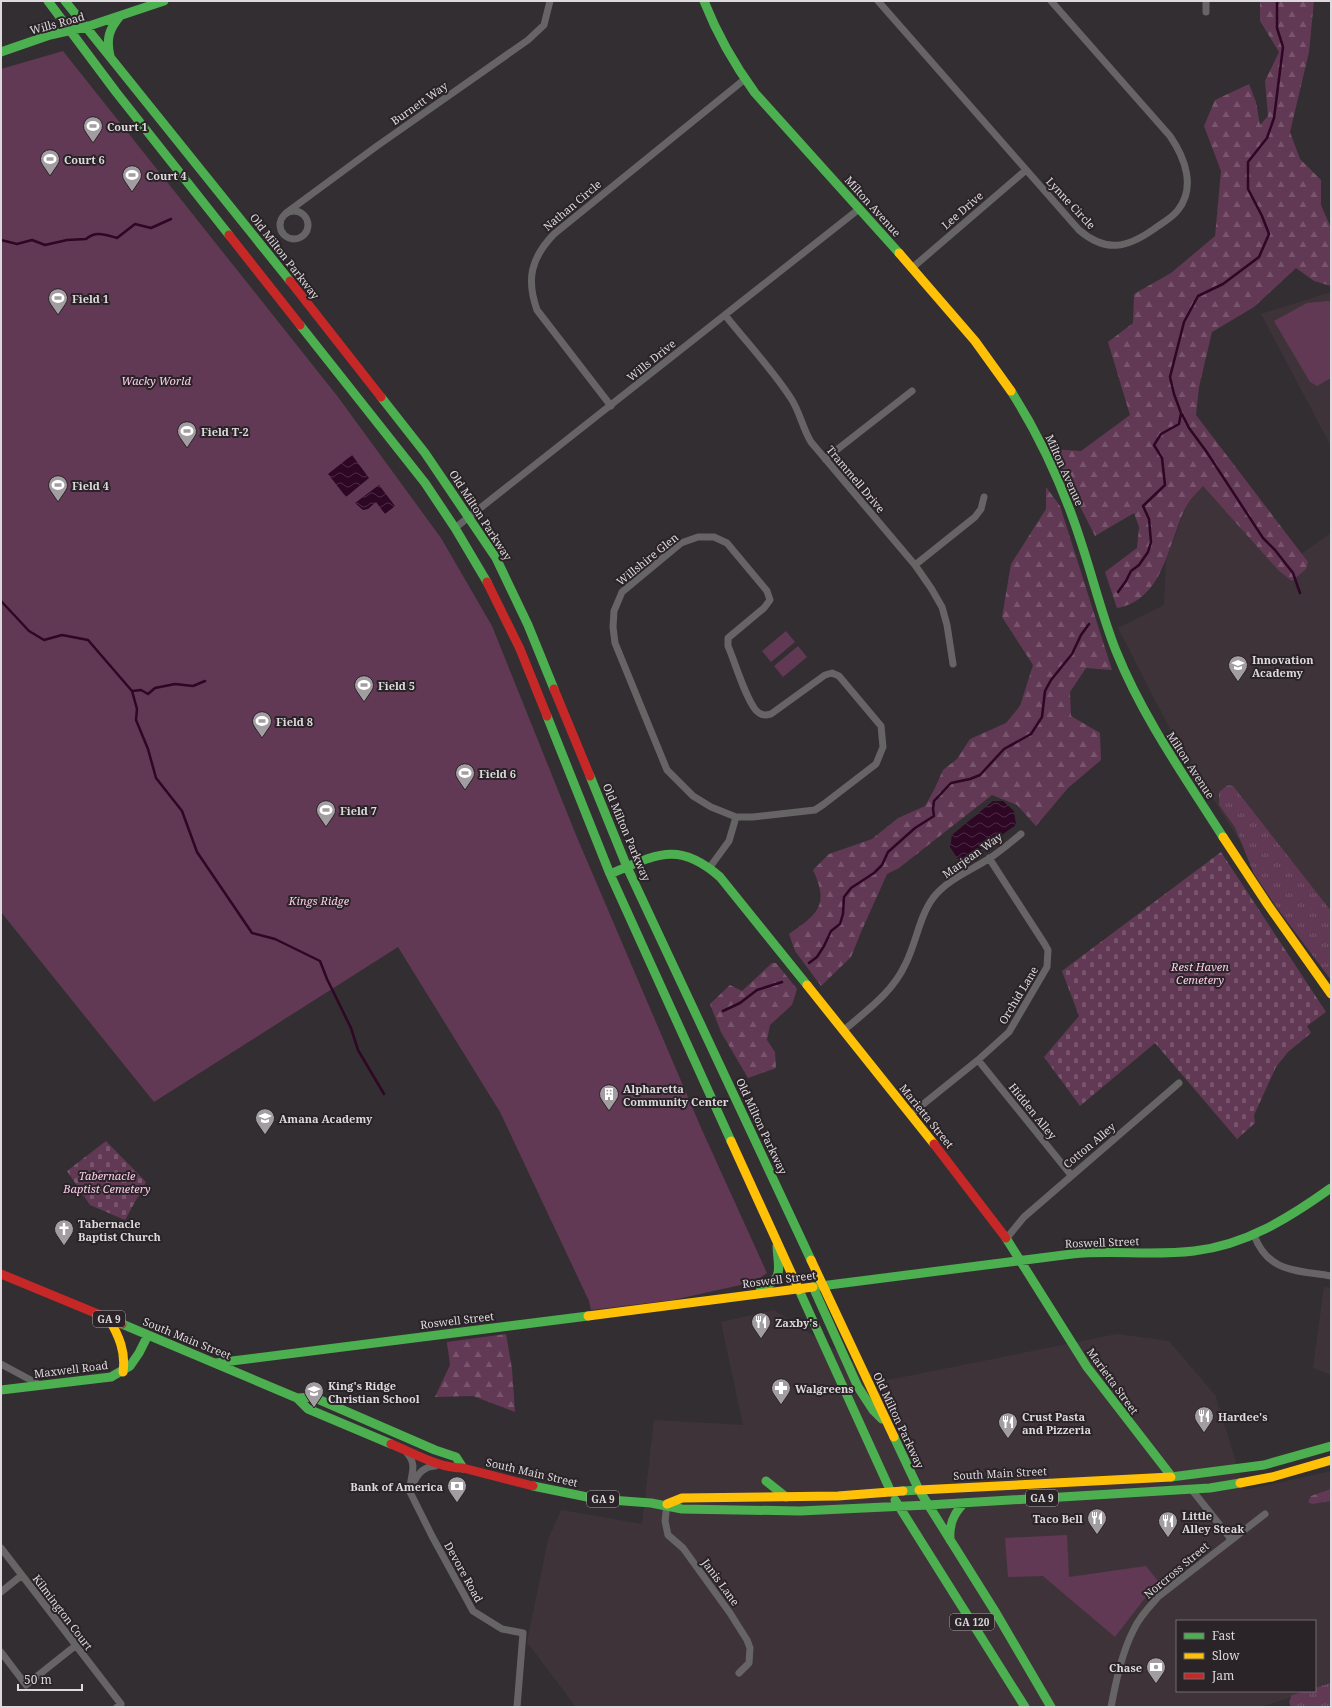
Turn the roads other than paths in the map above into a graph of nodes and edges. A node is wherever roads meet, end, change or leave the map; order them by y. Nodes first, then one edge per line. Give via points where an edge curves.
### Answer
1 (48, 1) edge
2 (65, 1) edge
3 (164, 1) edge
4 (550, 1) edge
5 (704, 1) edge
6 (878, 1) edge
7 (1051, 1) edge
8 (1206, 1) edge
9 (1206, 12) dead end
10 (121, 16) junction
11 (86, 27) junction
12 (70, 30) junction
13 (1, 52) edge
14 (111, 59) junction
15 (744, 79) junction
16 (1026, 170) junction
17 (859, 209) junction
18 (286, 213) junction
19 (912, 268) junction
20 (725, 315) junction
21 (912, 391) dead end
22 (611, 406) junction
23 (825, 459) junction
24 (984, 497) dead end
25 (470, 517) junction
26 (455, 528) junction
27 (915, 566) junction
28 (953, 664) dead end
29 (736, 817) junction
30 (1021, 834) dead end
31 (989, 858) junction
32 (627, 867) junction
33 (710, 867) junction
34 (610, 874) junction
35 (1331, 994) edge
36 (843, 1031) junction
37 (978, 1060) junction
38 (1179, 1083) dead end
39 (911, 1114) junction
40 (1071, 1175) junction
41 (1331, 1188) edge
42 (1254, 1235) junction
43 (1006, 1239) junction
44 (777, 1240) junction
45 (1021, 1261) junction
46 (1, 1274) edge
47 (1331, 1276) edge
48 (825, 1286) junction
49 (813, 1287) junction
50 (799, 1289) junction
51 (753, 1294) junction
52 (109, 1319) junction
53 (148, 1335) junction
54 (216, 1363) junction
55 (1, 1364) edge
56 (123, 1372) junction
57 (40, 1385) junction
58 (1, 1390) edge
59 (296, 1398) junction
60 (887, 1423) junction
61 (1331, 1446) edge
62 (404, 1450) junction
63 (1331, 1460) edge
64 (441, 1465) junction
65 (463, 1468) junction
66 (1239, 1469) junction
67 (1172, 1477) junction
68 (766, 1481) dead end
69 (919, 1490) junction
70 (1192, 1490) junction
71 (410, 1492) junction
72 (891, 1492) junction
73 (1121, 1493) junction
74 (786, 1497) junction
75 (964, 1503) junction
76 (667, 1504) junction
77 (928, 1505) junction
78 (899, 1506) junction
79 (1264, 1514) dead end
80 (1231, 1539) junction
81 (950, 1540) junction
82 (1, 1548) edge
83 (22, 1575) junction
84 (1, 1592) edge
85 (75, 1646) junction
86 (1, 1652) edge
87 (739, 1673) dead end
88 (117, 1707) edge
89 (517, 1707) edge
90 (1025, 1707) edge
91 (1051, 1707) edge
92 (1111, 1707) edge

1 - 12 main road
2 - 11 main road, Old Milton Parkway
3 - 10 main road, Wills Road
4 - 18 street, Burnett Way via 544,25 528,40 376,146
5 - 15 main road, Milton Avenue via 726,51
6 - 16 street, Lynne Circle
7 - 16 street, Lynne Circle via 1170,136 1186,166 1188,185 1186,198 1178,211 1138,240 1126,244 1102,244 1079,230
8 - 9 street
10 - 11 main road, Wills Road
10 - 14 main road via 110,30 107,44
11 - 12 main road, Wills Road
11 - 14 main road, Old Milton Parkway
12 - 13 main road, Wills Road
12 - 26 main road via 116,92 425,483
14 - 25 main road, Old Milton Parkway via 420,447
15 - 17 main road, Milton Avenue
15 - 22 street, Nathan Circle via 554,234 543,245 536,258 531,284 537,310
16 - 19 street, Lee Drive
17 - 19 main road, Milton Avenue
17 - 20 street, Wills Drive
18 - 18 street via 280,220 282,234 295,240 304,236 308,228 304,214 295,210
19 - 35 main road, Milton Avenue via 989,358 1016,399 1058,481 1088,563 1108,630 1158,736 1287,935
20 - 22 street, Wills Drive
20 - 23 street, Trammell Drive via 779,381 793,402 805,431
21 - 23 street
22 - 25 street, Wills Drive
23 - 27 street, Trammell Drive
24 - 27 street via 981,509 975,517
25 - 26 street, Wills Drive
25 - 32 main road, Old Milton Parkway via 496,558 528,625
26 - 34 main road via 487,582 520,649
27 - 28 street, Trammell Drive via 942,607
29 - 29 street, Willshire Glen via 711,807 694,796 667,770 615,643 614,611 622,592 681,543 698,537 714,537 727,543 767,591 770,600 764,608 728,638 728,646 750,703 758,713 765,715 775,712 825,674 832,673 839,676 882,726 883,747 876,764 824,804 814,810
29 - 33 street via 729,841
30 - 31 street, Marjean Way
31 - 36 street, Marjean Way via 968,870 935,897 924,914 909,957 898,978 879,1000
31 - 37 street, Orchid Lane via 1044,943 1048,950 1048,961 1041,978 1009,1032
32 - 33 main road, Marietta Street via 673,854 695,858
32 - 34 main road, Marietta Street
32 - 48 main road, Old Milton Parkway
33 - 36 main road, Marietta Street
34 - 44 main road
36 - 39 main road, Marietta Street
37 - 39 street, Orchid Lane
37 - 40 street, Hidden Alley
38 - 40 street, Cotton Alley
39 - 43 main road, Marietta Street
40 - 43 street, Cotton Alley via 1024,1217
41 - 42 main road, Roswell Street via 1287,1218
42 - 45 main road, Roswell Street via 1198,1251 1078,1253
42 - 47 street via 1260,1249 1270,1261 1286,1268
43 - 45 main road, Marietta Street
44 - 50 main road
44 - 51 main road via 780,1267 778,1277 773,1284
45 - 48 main road, Roswell Street
45 - 67 main road, Marietta Street via 1087,1367
46 - 52 main road, South Main Street / GA 9
48 - 49 main road, Roswell Street
48 - 60 main road, Old Milton Parkway
49 - 50 main road, Roswell Street
49 - 60 main road via 858,1387 873,1410
50 - 51 main road, Roswell Street
50 - 72 main road
51 - 54 main road, Roswell Street
52 - 53 main road, South Main Street / GA 9
52 - 56 main road via 117,1331 121,1346 125,1362
53 - 54 main road, South Main Street / GA 9
53 - 56 main road, Maxwell Road via 139,1353
54 - 59 main road, South Main Street / GA 9
55 - 57 street
56 - 57 main road, Maxwell Road via 112,1377
57 - 58 main road, Maxwell Road
59 - 62 main road, South Main Street / GA 9 via 308,1409
59 - 65 main road, South Main Street / GA 9 via 313,1397 456,1457
60 - 69 main road, Old Milton Parkway
61 - 66 main road, South Main Street / GA 9 via 1292,1458
62 - 64 main road, South Main Street / GA 9
62 - 71 street via 412,1460 414,1468
63 - 70 main road, South Main Street / GA 9 via 1272,1477
64 - 65 main road, South Main Street / GA 9
64 - 71 street via 428,1466 419,1472
65 - 76 main road, South Main Street / GA 9 via 561,1492
66 - 67 main road, South Main Street / GA 9
66 - 70 main road via 1230,1477 1196,1482
67 - 69 main road, South Main Street / GA 9
67 - 73 main road via 1167,1485 1129,1486
68 - 74 main road
69 - 72 main road, South Main Street / GA 9
69 - 77 main road, Old Milton Parkway / GA 120
70 - 73 main road, South Main Street / GA 9
70 - 80 street
71 - 89 street, Devore Road via 473,1611 502,1629 522,1634
72 - 74 main road, South Main Street / GA 9
72 - 78 main road
73 - 75 main road, South Main Street / GA 9
74 - 76 main road, South Main Street / GA 9 via 682,1498
75 - 77 main road, South Main Street / GA 9
75 - 81 main road via 952,1517
76 - 78 main road, South Main Street / GA 9 via 682,1509 750,1511
76 - 87 street, Janis Lane via 665,1521 668,1535 683,1548 748,1640 749,1663
77 - 78 main road, South Main Street / GA 9
77 - 81 main road, Old Milton Parkway / GA 120
78 - 90 main road, GA 120
79 - 80 street, Norcross Street
80 - 92 street, Norcross Street via 1159,1596 1144,1612 1126,1648
81 - 91 main road, Old Milton Parkway / GA 120
82 - 83 street, Kilmington Court
83 - 84 street
83 - 85 street, Kilmington Court
85 - 86 street via 26,1685
85 - 88 street, Kilmington Court via 120,1704

